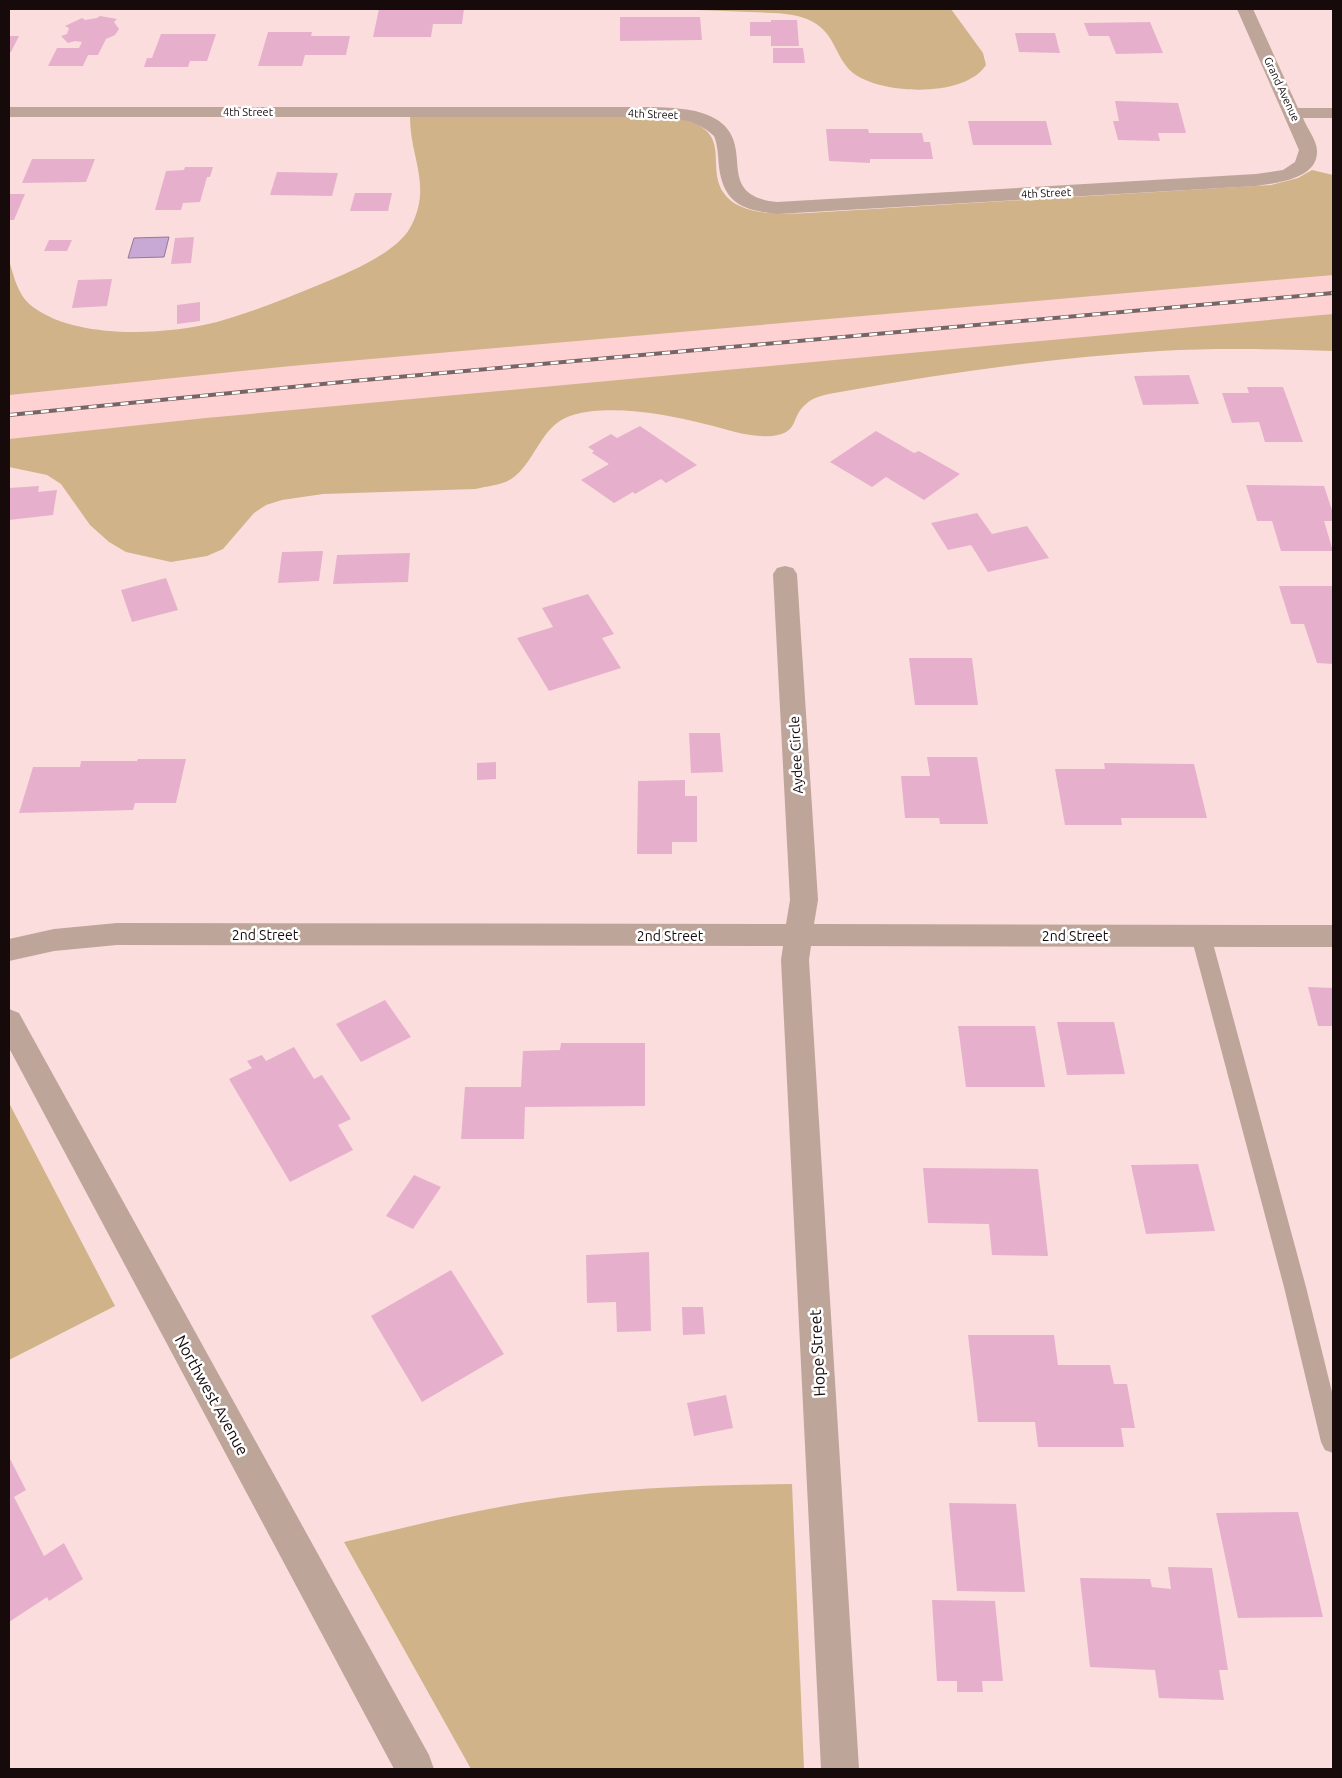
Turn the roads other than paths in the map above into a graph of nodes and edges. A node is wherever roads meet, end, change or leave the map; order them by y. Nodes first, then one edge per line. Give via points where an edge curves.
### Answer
1 (1245, 9) edge
2 (9, 112) edge
3 (1293, 113) junction
4 (1333, 113) edge
5 (1298, 169) joint
6 (786, 574) dead end
7 (798, 936) junction
8 (1201, 936) junction
9 (1333, 936) edge
10 (9, 950) edge
11 (9, 1021) edge
12 (1333, 1442) edge
13 (415, 1769) edge
14 (840, 1769) edge

1 - 3 street, Grand Avenue
2 - 5 street, 4th Street via 680,114 704,121 720,132 726,144 730,183 737,195 753,204 777,208 1256,180 1278,177
3 - 4 street
3 - 5 street, Grand Avenue via 1308,150 1306,161
6 - 7 street, Aydee Circle via 804,900
7 - 8 street, 2nd Street
7 - 10 street, 2nd Street via 117,934 54,940
7 - 14 street, Hope Street via 795,964
8 - 9 street, 2nd Street
8 - 12 lane
11 - 13 street, Northwest Avenue

